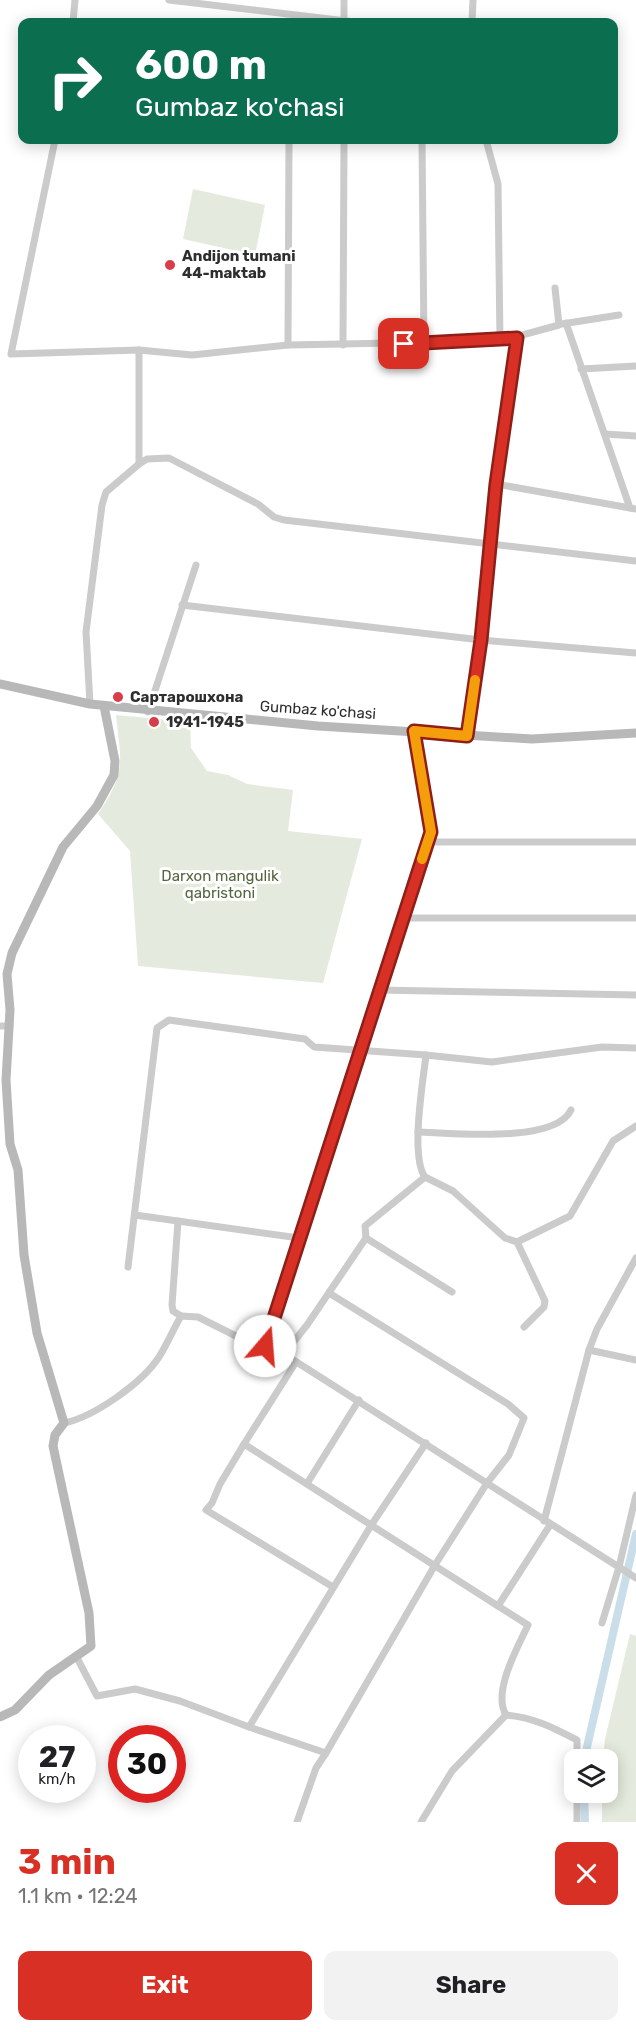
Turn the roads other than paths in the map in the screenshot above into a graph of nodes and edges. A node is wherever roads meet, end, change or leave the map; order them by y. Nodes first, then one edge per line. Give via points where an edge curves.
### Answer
1 (75, 0) edge
2 (169, 0) edge
3 (344, 0) edge
4 (474, 0) edge
5 (289, 14) junction
6 (73, 18) edge
7 (289, 18) edge
8 (316, 18) edge
9 (344, 18) edge
10 (472, 18) edge
11 (54, 144) edge
12 (288, 144) edge
13 (344, 144) edge
14 (422, 144) edge
15 (487, 144) edge
16 (555, 288) dead end
17 (619, 315) dead end
18 (562, 324) junction
19 (517, 338) junction
20 (500, 341) junction
21 (424, 344) junction
22 (288, 345) junction
23 (343, 345) junction
24 (139, 350) junction
25 (636, 366) edge
26 (581, 369) junction
27 (605, 434) junction
28 (636, 436) edge
29 (139, 464) junction
30 (496, 484) junction
31 (633, 509) edge
32 (492, 542) junction
33 (636, 561) edge
34 (196, 565) dead end
35 (182, 604) junction
36 (481, 640) junction
37 (636, 653) edge
38 (0, 684) edge
39 (90, 704) junction
40 (104, 706) junction
41 (148, 712) junction
42 (414, 731) junction
43 (636, 733) edge
44 (467, 736) junction
45 (427, 842) junction
46 (636, 842) edge
47 (402, 918) junction
48 (636, 918) edge
49 (378, 990) junction
50 (636, 995) edge
51 (5, 1026) edge
52 (636, 1048) edge
53 (359, 1049) junction
54 (426, 1055) junction
55 (571, 1110) dead end
56 (636, 1126) edge
57 (418, 1132) junction
58 (425, 1177) junction
59 (135, 1215) junction
60 (178, 1221) junction
61 (299, 1238) junction
62 (366, 1238) junction
63 (517, 1242) junction
64 (636, 1258) edge
65 (128, 1267) dead end
66 (452, 1292) dead end
67 (329, 1293) junction
68 (181, 1316) junction
69 (524, 1327) dead end
70 (265, 1346) junction
71 (589, 1350) junction
72 (284, 1354) junction
73 (636, 1360) edge
74 (296, 1362) junction
75 (359, 1400) junction
76 (64, 1423) junction
77 (426, 1443) junction
78 (244, 1444) junction
79 (308, 1482) junction
80 (487, 1483) junction
81 (636, 1495) edge
82 (547, 1523) junction
83 (372, 1524) junction
84 (435, 1565) junction
85 (619, 1567) junction
86 (636, 1578) edge
87 (333, 1587) junction
88 (498, 1606) junction
89 (602, 1623) dead end
90 (76, 1656) junction
91 (506, 1715) junction
92 (0, 1717) edge
93 (249, 1727) junction
94 (578, 1749) edge
95 (326, 1753) junction
96 (577, 1803) edge
97 (297, 1822) edge
98 (421, 1822) edge
99 (577, 1822) edge

1 - 6 street
2 - 5 street
3 - 9 street
4 - 10 street
5 - 7 street
5 - 8 street
11 - 24 street via 11,354
12 - 22 street
13 - 23 street
14 - 21 street
15 - 20 street via 498,184
16 - 18 street
17 - 18 street
18 - 19 street
18 - 26 street
19 - 20 street
19 - 30 street
20 - 21 street
21 - 23 street
22 - 23 street
22 - 24 street via 192,355
24 - 29 street
25 - 26 street
26 - 27 street
27 - 28 street
27 - 31 street
29 - 32 street via 147,459 169,458 284,520
29 - 39 street via 106,492 102,505 86,632
30 - 31 street
30 - 32 street
32 - 33 street
32 - 36 street
34 - 35 street
35 - 36 street
35 - 41 street
36 - 37 street
36 - 44 street
38 - 39 street, Gumbaz ko'chasi
39 - 40 street, Gumbaz ko'chasi
40 - 41 street, Gumbaz ko'chasi
40 - 51 street via 114,775 97,806 63,847 12,953
41 - 42 street, Gumbaz ko'chasi
42 - 44 street, Gumbaz ko'chasi
42 - 45 street via 431,832
43 - 44 street, Gumbaz ko'chasi via 532,739
45 - 46 street
45 - 47 street
47 - 48 street
47 - 49 street
49 - 50 street
49 - 53 street
51 - 76 street via 10,1133 18,1170 24,1255 37,1333
52 - 54 street via 602,1047 492,1062
53 - 54 street
53 - 59 street via 314,1047 305,1039 177,1019 160,1023
53 - 61 street
54 - 57 street
55 - 57 street via 562,1121 544,1129 490,1134
56 - 63 street via 613,1141 570,1216
57 - 58 street via 420,1166
58 - 62 street via 365,1226
58 - 63 street via 453,1191 505,1238
59 - 60 street
59 - 65 street
60 - 61 street
60 - 68 street via 172,1305 173,1311
61 - 70 street
62 - 66 street
62 - 67 street
63 - 69 street via 545,1301
64 - 71 street
67 - 72 street
67 - 80 street via 523,1414 509,1455
68 - 70 street via 198,1317
68 - 76 street via 158,1359 134,1383 106,1404
70 - 72 street
71 - 73 street
71 - 82 street
72 - 74 street
74 - 75 street
74 - 78 street
75 - 77 street
75 - 79 street
76 - 90 street via 53,1446 91,1627 91,1646
77 - 80 street
77 - 83 street
78 - 79 street
78 - 87 street via 206,1509
79 - 83 street
80 - 82 street
80 - 84 street
81 - 85 street
82 - 85 street
82 - 88 street
83 - 84 street
83 - 87 street
84 - 88 street
84 - 95 street
85 - 86 street
85 - 89 street
87 - 93 street
88 - 91 street via 528,1625 502,1692
90 - 92 street via 49,1675 15,1710
90 - 93 street via 97,1696 135,1689
91 - 94 street via 547,1724 578,1740
91 - 98 street via 452,1771
93 - 95 street
95 - 97 street via 316,1768
96 - 99 street

